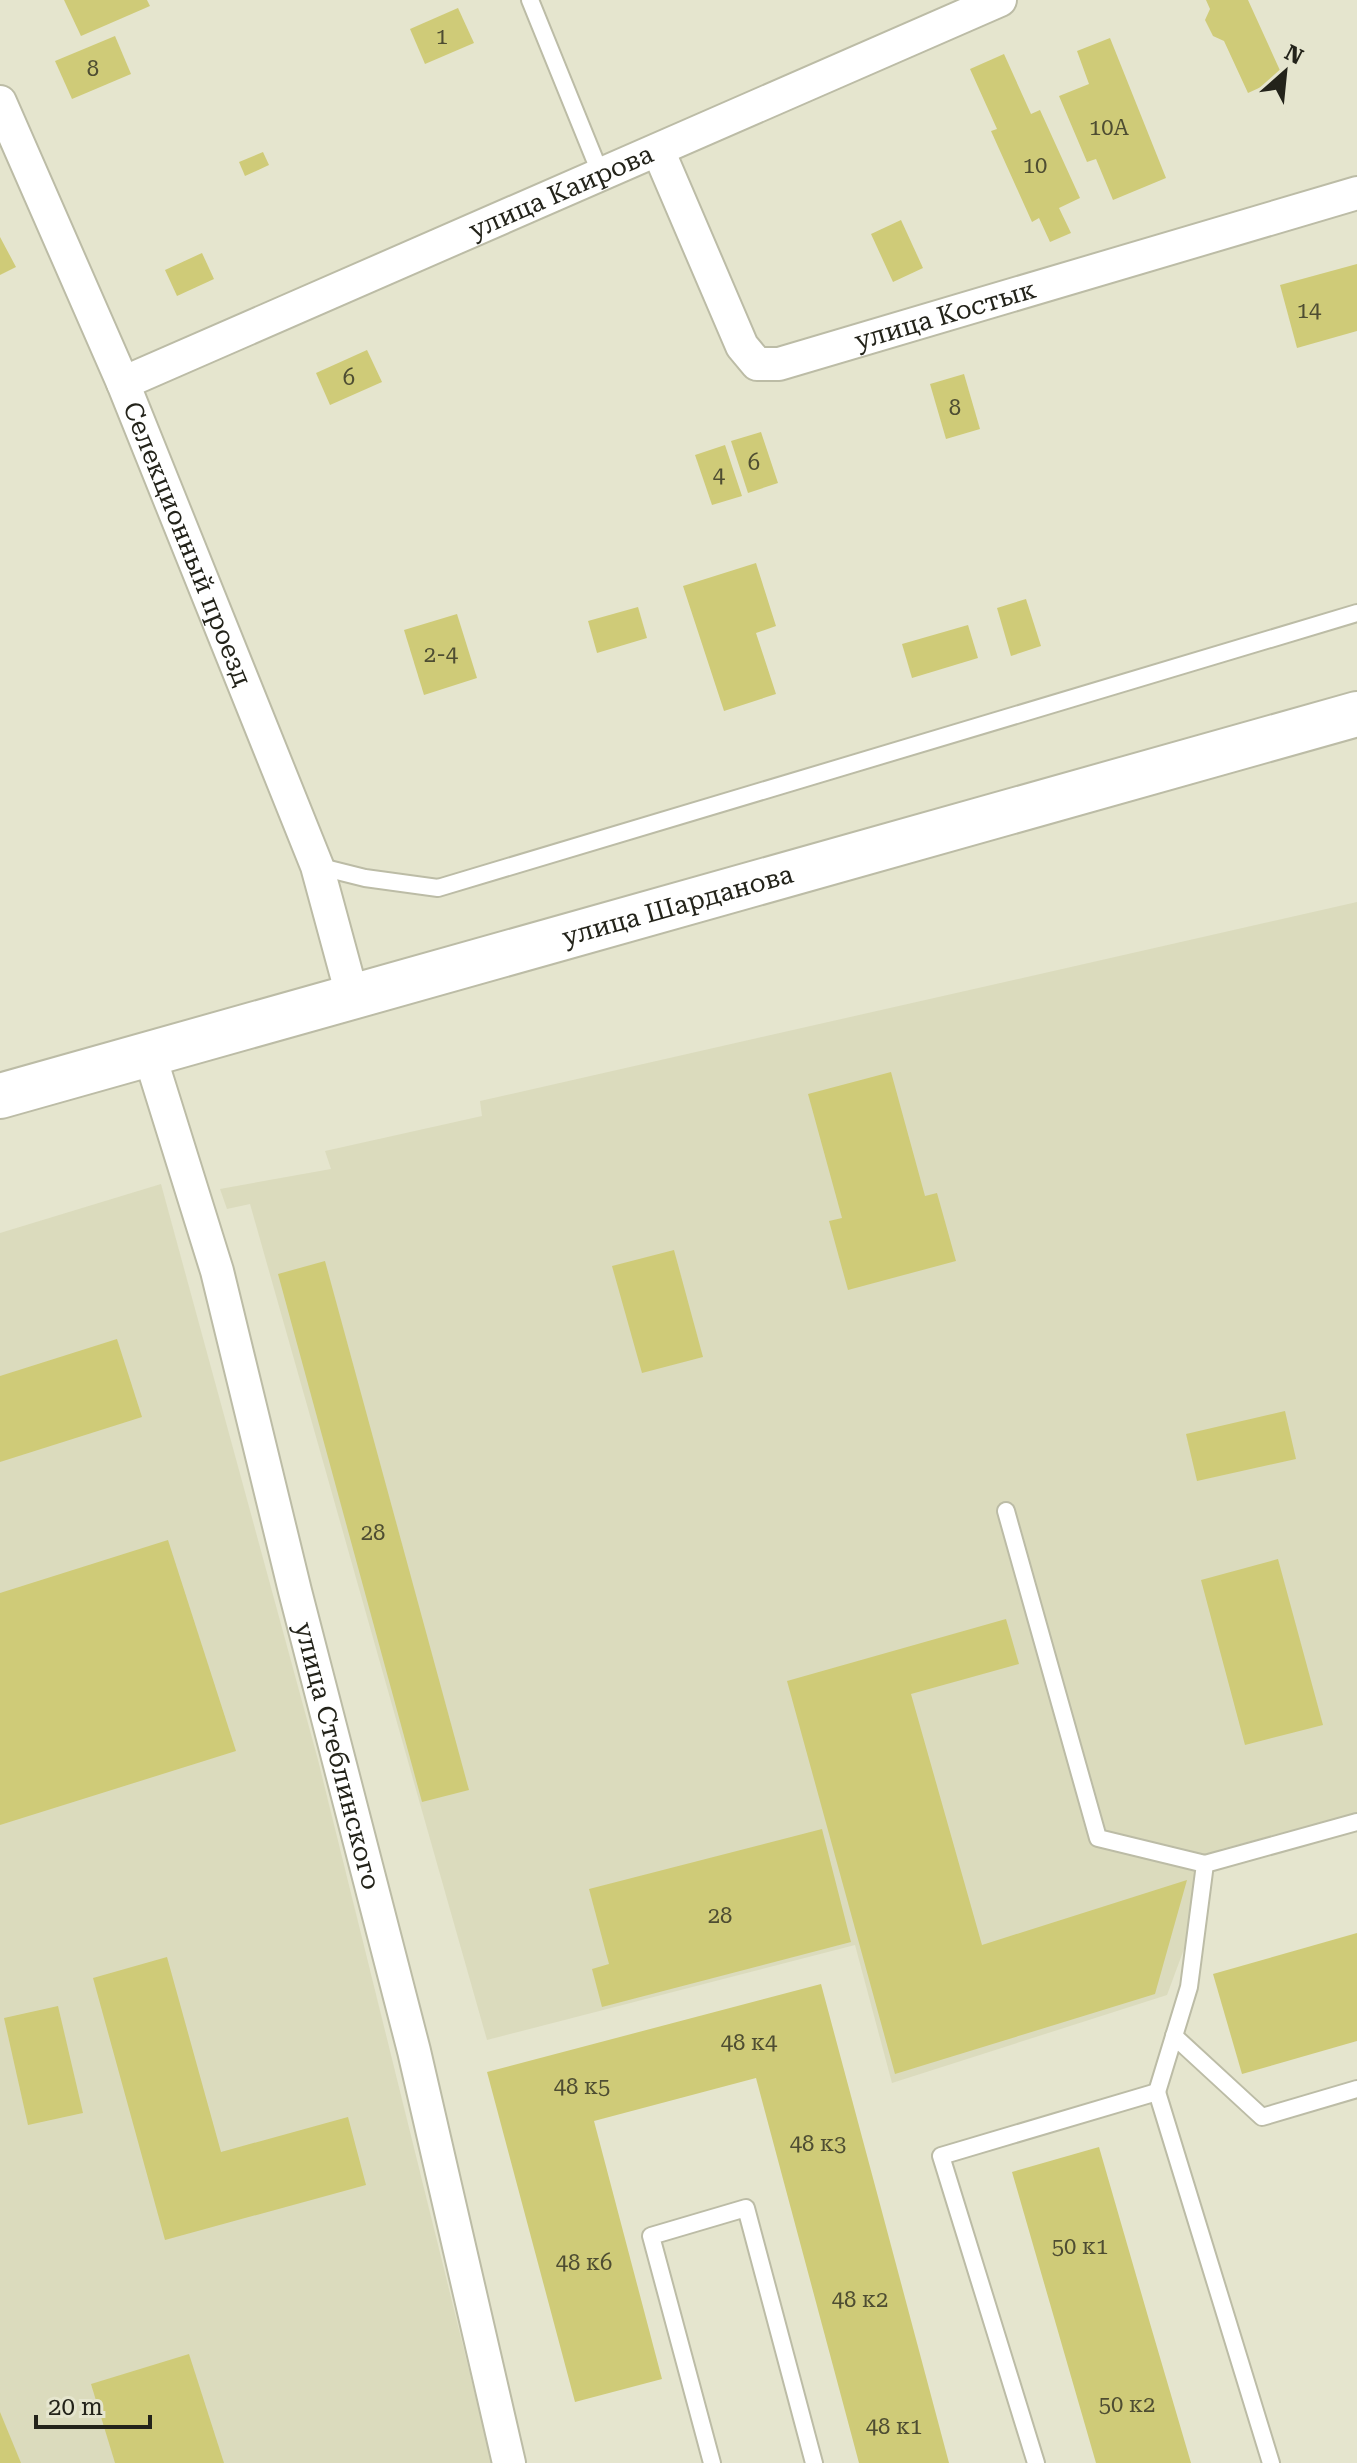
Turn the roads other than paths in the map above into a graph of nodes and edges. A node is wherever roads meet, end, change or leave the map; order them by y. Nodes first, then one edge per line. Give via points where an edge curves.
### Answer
1 (530, 0) edge
2 (1000, 0) edge
3 (0, 102) edge
4 (658, 150) junction
5 (601, 175) junction
6 (1357, 193) edge
7 (123, 383) junction
8 (1357, 613) edge
9 (1357, 714) edge
10 (317, 866) junction
11 (352, 995) junction
12 (149, 1053) junction
13 (0, 1096) edge
14 (1006, 1511) dead end
15 (1357, 1822) edge
16 (1205, 1864) junction
17 (1174, 2036) junction
18 (1357, 2089) edge
19 (1157, 2092) junction
20 (509, 2463) edge
21 (712, 2463) edge
22 (814, 2463) edge
23 (1036, 2463) edge
24 (1271, 2463) edge

1 - 5 lane
2 - 4 street, улица Каирова
3 - 7 street, Селекционный проезд
4 - 5 street, улица Каирова
4 - 6 street, улица Костык via 742,346 757,364 779,364
5 - 7 street, улица Каирова
7 - 10 street, Селекционный проезд
8 - 10 lane via 438,888
9 - 11 main road, улица Шарданова
10 - 11 street, Селекционный проезд
11 - 12 main road, улица Шарданова
12 - 13 main road, улица Шарданова
12 - 20 street, улица Стеблинского via 217,1271 414,2051
14 - 16 lane via 1098,1838
15 - 16 lane
16 - 17 lane via 1189,1987
17 - 18 lane via 1262,2117
17 - 19 lane
19 - 23 lane via 941,2156
19 - 24 lane
21 - 22 lane via 651,2236 746,2208

